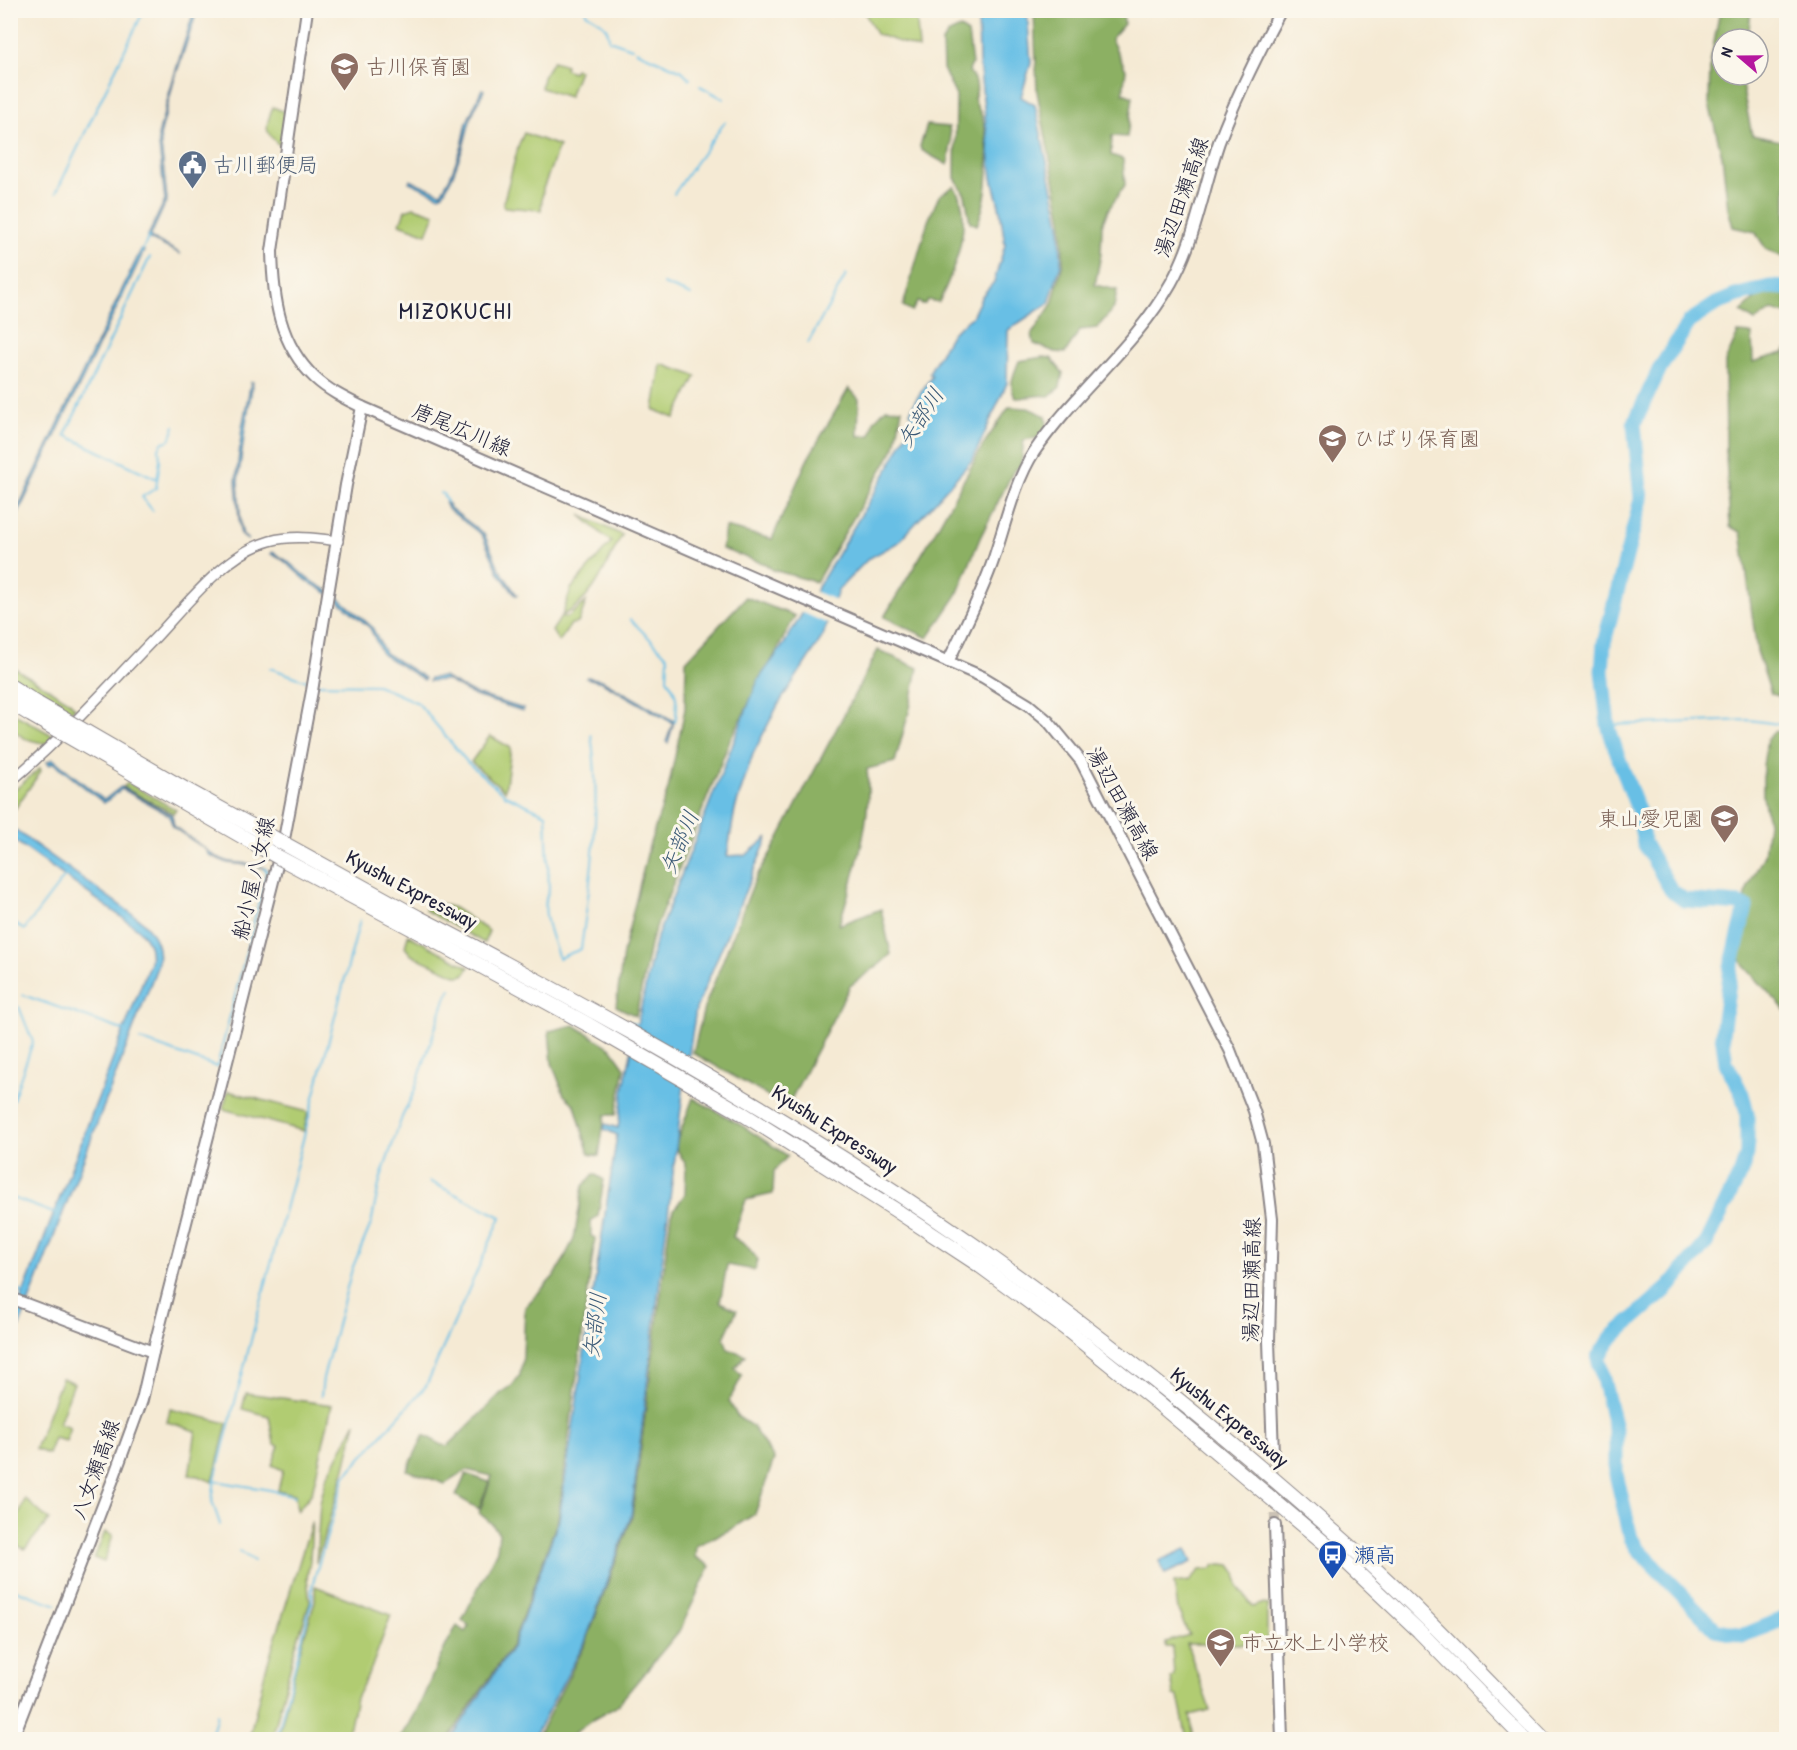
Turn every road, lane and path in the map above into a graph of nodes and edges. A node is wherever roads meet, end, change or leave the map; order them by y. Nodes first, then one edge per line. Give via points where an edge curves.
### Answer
1 (306, 10) edge
2 (1281, 10) edge
3 (362, 407) junction
4 (338, 541) junction
5 (948, 662) junction
6 (10, 686) edge
7 (10, 702) edge
8 (34, 710) junction
9 (10, 782) edge
10 (464, 948) junction
11 (983, 1259) junction
12 (14, 1299) edge
13 (153, 1352) junction
14 (1273, 1454) tunnel mouth
15 (1275, 1525) tunnel mouth
16 (1480, 1682) junction
17 (12, 1740) edge
18 (1282, 1740) edge
19 (1525, 1740) edge
20 (1545, 1740) edge

1 - 3 main road, 唐尾広川線 via 276,216 273,287 286,339 300,361 316,379
2 - 5 main road, 湯辺田瀬高線 via 1220,142 1190,245 1171,284 1134,338 1053,426 1032,455 993,560
3 - 4 main road, 船小屋八女線
3 - 5 main road, 唐尾広川線
4 - 9 street via 312,537 269,541 228,564 57,741
4 - 13 main road, 船小屋八女線 via 280,855
5 - 14 main road, 湯辺田瀬高線 via 983,677 1029,705 1048,721 1081,761 1230,1050 1263,1144 1272,1218 1269,1341
6 - 8 highway, Kyushu Expressway
7 - 8 highway, Kyushu Expressway
8 - 10 highway, Kyushu Expressway, bridge via 183,788
10 - 11 highway, Kyushu Expressway
10 - 11 highway, Kyushu Expressway via 749,1099 902,1197
11 - 16 highway, Kyushu Expressway via 1341,1557
11 - 16 highway, Kyushu Expressway via 1073,1318 1207,1423 1351,1547
12 - 13 main road
13 - 17 main road, 八女瀬高線 via 142,1400
15 - 18 main road
16 - 19 highway, Kyushu Expressway
16 - 20 highway, Kyushu Expressway

